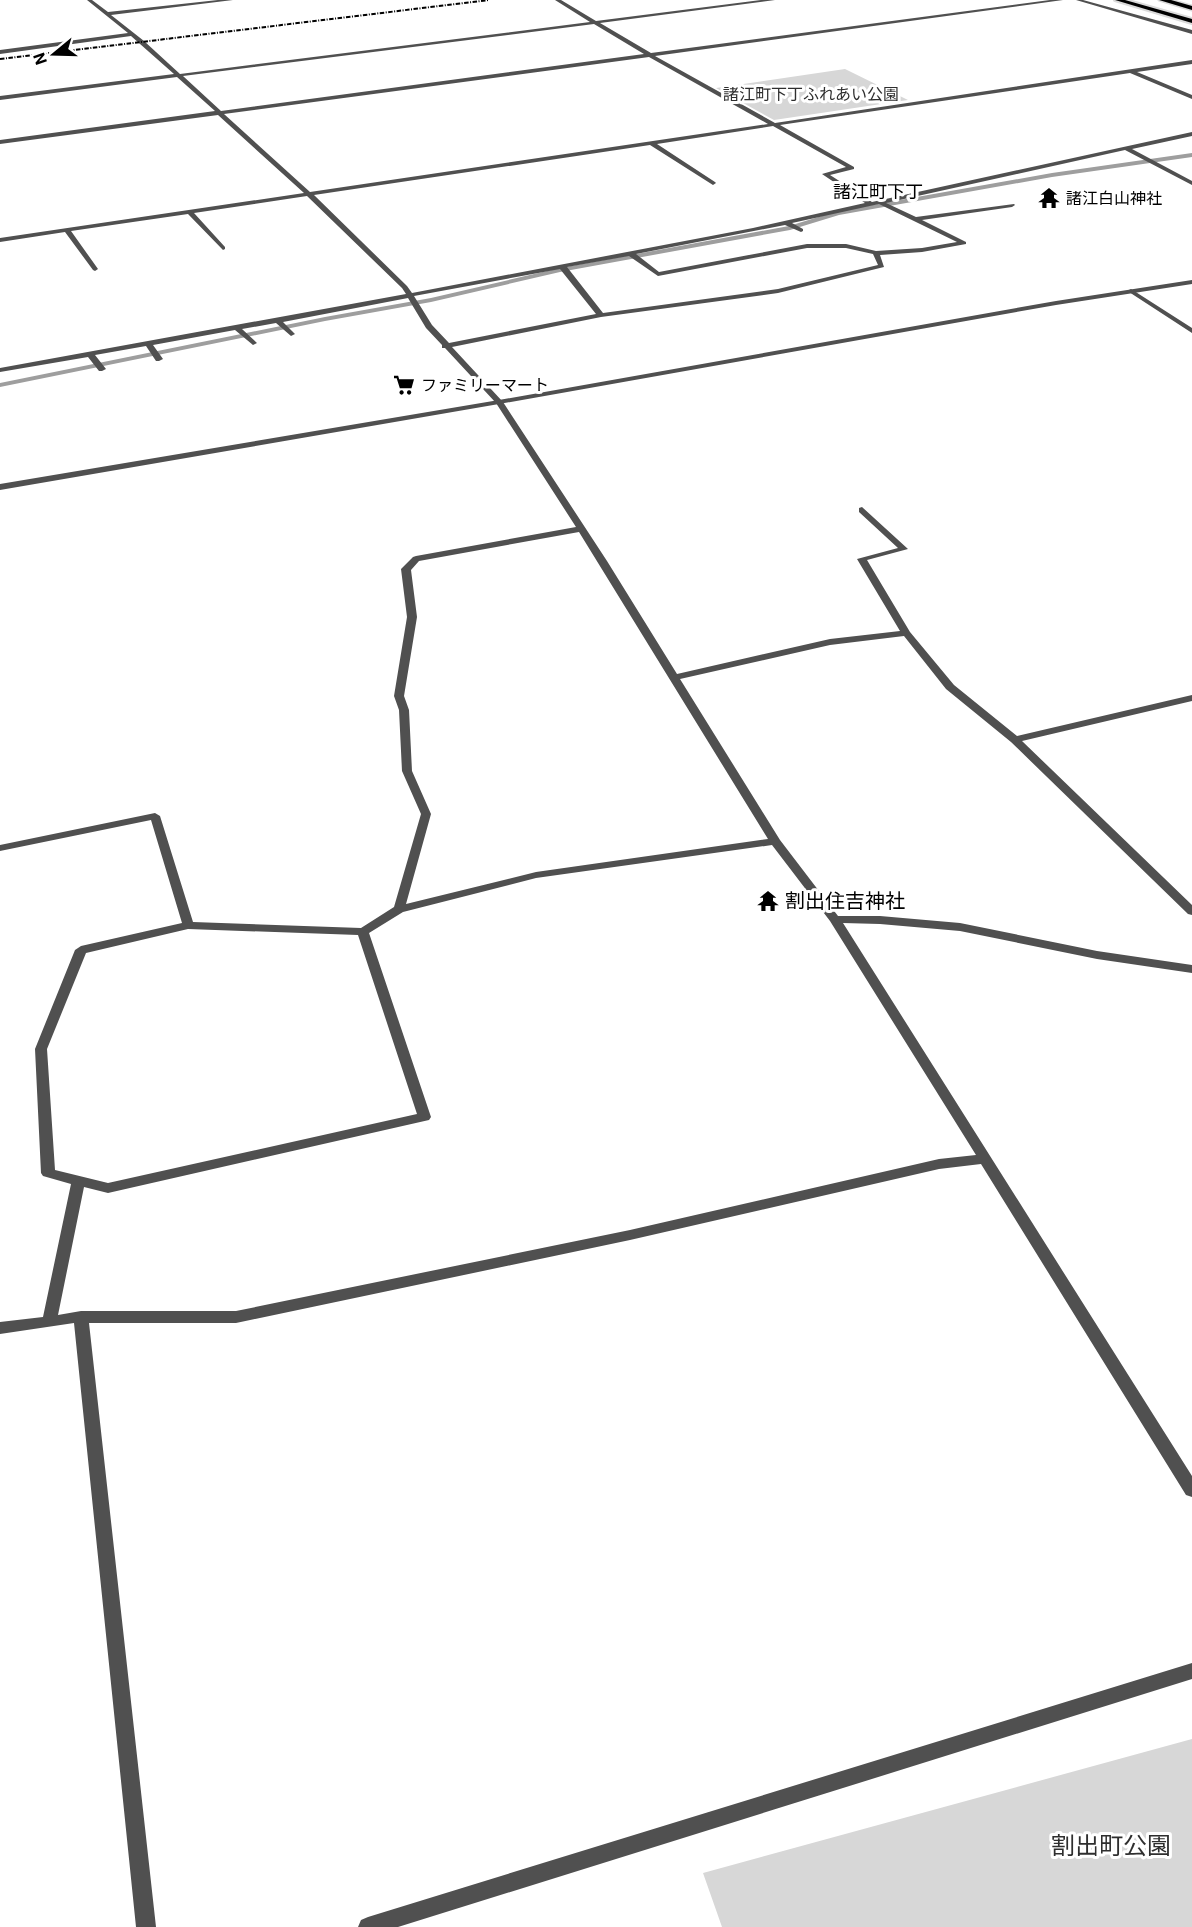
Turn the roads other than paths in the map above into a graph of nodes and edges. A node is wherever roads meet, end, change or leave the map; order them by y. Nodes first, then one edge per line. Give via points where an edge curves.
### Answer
1 (89, 0) edge
2 (231, 0) edge
3 (557, 0) edge
4 (773, 0) edge
5 (1061, 0) edge
6 (1078, 0) edge
7 (1118, 0) edge
8 (1163, 0) edge
9 (1192, 8) edge
10 (106, 14) junction
11 (1192, 21) edge
12 (597, 22) junction
13 (1192, 32) edge
14 (132, 34) junction
15 (0, 52) edge
16 (648, 54) junction
17 (1192, 62) edge
18 (1131, 72) junction
19 (177, 75) junction
20 (1192, 97) edge
21 (0, 98) edge
22 (218, 112) junction
23 (774, 124) junction
24 (1192, 134) edge
25 (0, 142) edge
26 (652, 142) junction
27 (1127, 149) junction
28 (1000, 177) junction
29 (1008, 181) dead end
30 (713, 183) dead end
31 (1192, 183) edge
32 (309, 194) junction
33 (879, 201) junction
34 (870, 203) junction
35 (1012, 204) dead end
36 (190, 212) junction
37 (916, 219) junction
38 (784, 222) junction
39 (753, 230) junction
40 (801, 230) dead end
41 (67, 231) junction
42 (766, 237) dead end
43 (704, 239) junction
44 (0, 240) edge
45 (667, 246) junction
46 (716, 246) dead end
47 (223, 248) dead end
48 (674, 251) dead end
49 (630, 253) junction
50 (876, 253) junction
51 (594, 260) junction
52 (601, 266) dead end
53 (95, 269) dead end
54 (565, 269) junction
55 (1192, 282) edge
56 (1131, 291) junction
57 (411, 297) junction
58 (601, 315) junction
59 (278, 322) junction
60 (239, 330) junction
61 (1192, 331) edge
62 (291, 334) dead end
63 (253, 343) dead end
64 (150, 346) junction
65 (444, 346) junction
66 (92, 357) junction
67 (159, 359) dead end
68 (102, 369) dead end
69 (0, 370) edge
70 (499, 402) junction
71 (0, 487) edge
72 (861, 510) dead end
73 (581, 530) junction
74 (906, 633) junction
75 (673, 678) junction
76 (1192, 698) edge
77 (1015, 740) junction
78 (774, 841) junction
79 (0, 848) edge
80 (399, 909) junction
81 (1192, 911) edge
82 (835, 919) junction
83 (188, 925) junction
84 (363, 932) junction
85 (1192, 969) edge
86 (983, 1159) junction
87 (78, 1181) junction
88 (81, 1317) junction
89 (49, 1321) junction
90 (0, 1328) edge
91 (1192, 1490) edge
92 (1192, 1671) edge
93 (146, 1927) edge
94 (368, 1927) edge

1 - 10 street
2 - 10 street
3 - 12 street
4 - 12 street
5 - 16 street
6 - 13 street
7 - 11 highway
8 - 9 highway
10 - 14 street
12 - 16 street
12 - 19 street
14 - 15 street
14 - 19 street
16 - 22 street
16 - 23 street
17 - 18 street
18 - 20 street
18 - 23 street
19 - 21 street
19 - 22 street
22 - 25 street
22 - 32 street
23 - 26 street
23 - 34 street via 852,168 825,174
24 - 27 street
26 - 30 street
26 - 32 street
27 - 28 street
27 - 31 street
28 - 29 street
28 - 33 street
32 - 36 street
32 - 57 street
33 - 34 street
33 - 37 street
34 - 38 street
35 - 37 street
36 - 41 street
36 - 47 street
37 - 50 street via 964,243
38 - 39 street
38 - 40 street
39 - 42 street
39 - 43 street
41 - 44 street
41 - 53 street
43 - 45 street
43 - 46 street
45 - 48 street
45 - 49 street
49 - 50 street via 658,274 807,246 846,246
49 - 51 street
50 - 58 street via 882,266 778,291
51 - 52 street
51 - 54 street
54 - 57 street
54 - 58 street
55 - 56 street
56 - 61 street
56 - 70 street
57 - 59 street
57 - 65 street
58 - 65 street
59 - 60 street
59 - 62 street
60 - 63 street
60 - 64 street
64 - 66 street
64 - 67 street
65 - 70 street
66 - 68 street
66 - 69 street
70 - 71 street
70 - 73 street
72 - 74 street via 904,549 862,559
73 - 75 street
73 - 80 street via 416,559 406,569 412,617 399,696 404,710 407,771 426,814
74 - 75 street via 830,642
74 - 77 street via 950,687
75 - 78 street
76 - 77 street
77 - 81 street
78 - 80 street via 536,875
78 - 82 street
79 - 83 street via 155,816
80 - 84 street
82 - 85 street via 960,927 1097,955
82 - 86 street
83 - 84 street
83 - 87 street via 81,950 41,1048 48,1173
84 - 87 street via 424,1117 108,1188
86 - 88 street via 939,1164 630,1235 236,1317
86 - 91 street
87 - 89 street
88 - 89 street
88 - 93 street
89 - 90 street
92 - 94 street

